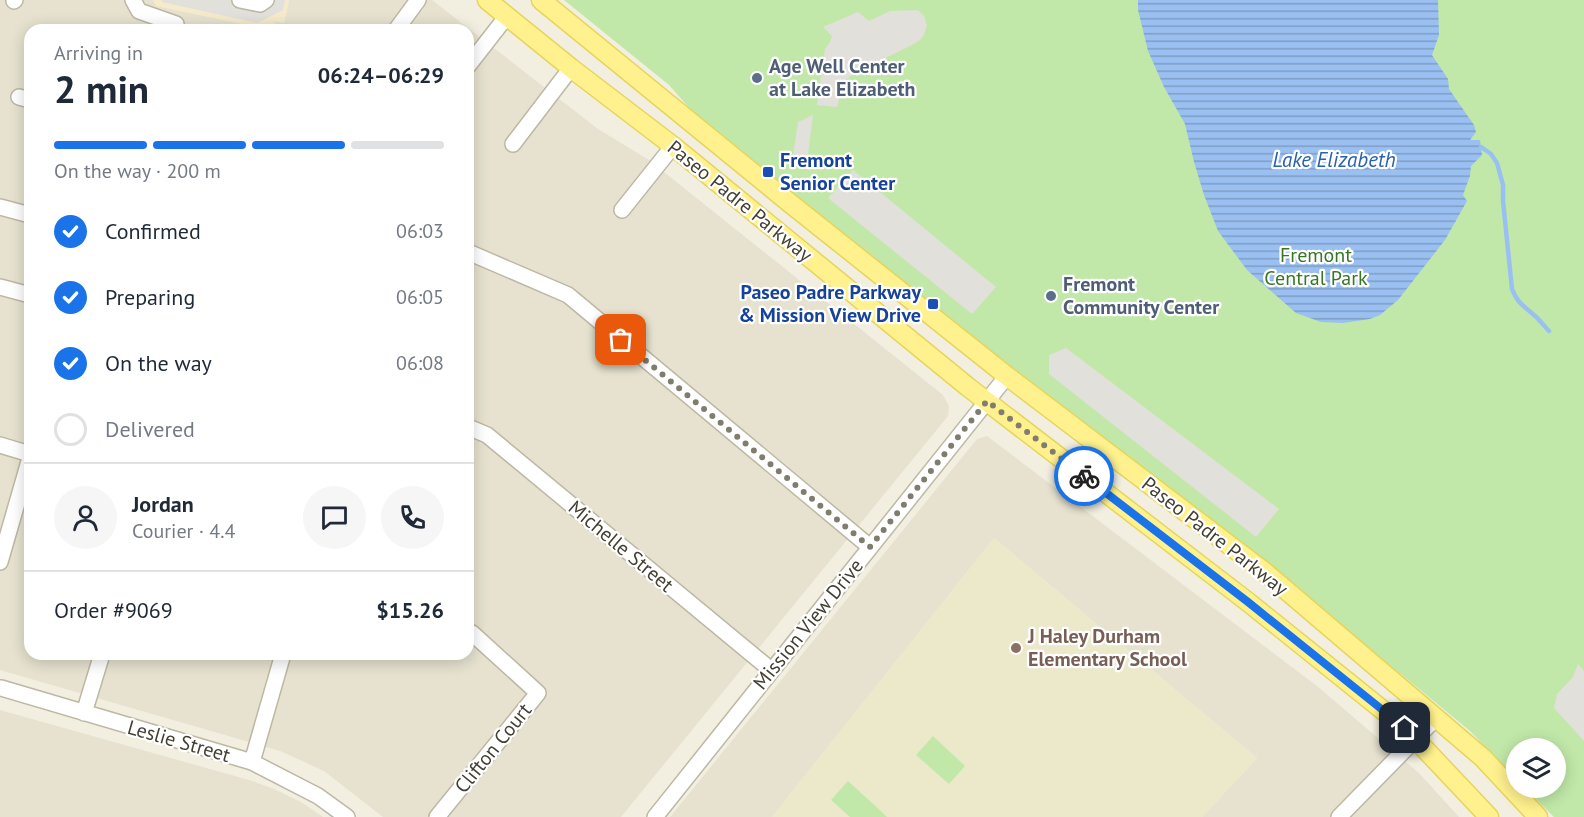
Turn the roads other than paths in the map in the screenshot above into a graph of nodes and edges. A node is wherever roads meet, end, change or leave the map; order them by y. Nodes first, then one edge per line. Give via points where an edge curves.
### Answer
1 (133, 0) edge
2 (240, 0) edge
3 (266, 0) edge
4 (418, 0) edge
5 (487, 0) edge
6 (541, 0) edge
7 (507, 16) junction
8 (176, 24) edge
9 (400, 24) edge
10 (474, 58) edge
11 (572, 68) junction
12 (513, 144) dead end
13 (673, 146) junction
14 (0, 207) edge
15 (622, 210) dead end
16 (24, 213) edge
17 (474, 255) edge
18 (0, 287) edge
19 (24, 293) edge
20 (1007, 376) junction
21 (987, 401) junction
22 (474, 430) edge
23 (0, 445) edge
24 (24, 454) edge
25 (24, 477) edge
26 (870, 547) junction
27 (0, 562) edge
28 (474, 635) edge
29 (100, 660) edge
30 (281, 660) edge
31 (771, 670) junction
32 (1, 688) edge
33 (84, 713) junction
34 (1436, 718) junction
35 (1416, 739) junction
36 (252, 762) junction
37 (347, 817) edge
38 (437, 817) edge
39 (655, 817) edge
40 (1339, 817) edge
41 (1489, 817) edge
42 (1538, 817) edge

1 - 8 street via 139,11
2 - 3 street via 260,4
4 - 9 street
5 - 7 main road, Paseo Padre Parkway
6 - 20 main road, Paseo Padre Parkway
7 - 10 street
7 - 11 main road, Paseo Padre Parkway
11 - 12 street
11 - 13 main road, Paseo Padre Parkway
13 - 15 street
13 - 21 main road, Paseo Padre Parkway
14 - 16 street
17 - 26 street via 568,295
18 - 19 street
20 - 21 street, Mission View Drive
20 - 34 main road, Paseo Padre Parkway via 1266,573
21 - 26 street, Mission View Drive
21 - 35 main road, Paseo Padre Parkway via 1248,602
22 - 31 street, Michelle Street via 487,435
23 - 24 street
25 - 27 street
26 - 31 street, Mission View Drive
28 - 38 street, Clifton Court via 538,693
29 - 33 street
30 - 36 street
31 - 39 street, Mission View Drive
32 - 33 street, Leslie Street
33 - 36 street, Leslie Street
34 - 35 street
34 - 42 main road, Paseo Padre Parkway via 1483,758
35 - 40 street
35 - 41 main road, Paseo Padre Parkway
36 - 37 street, Leslie Street via 318,796

